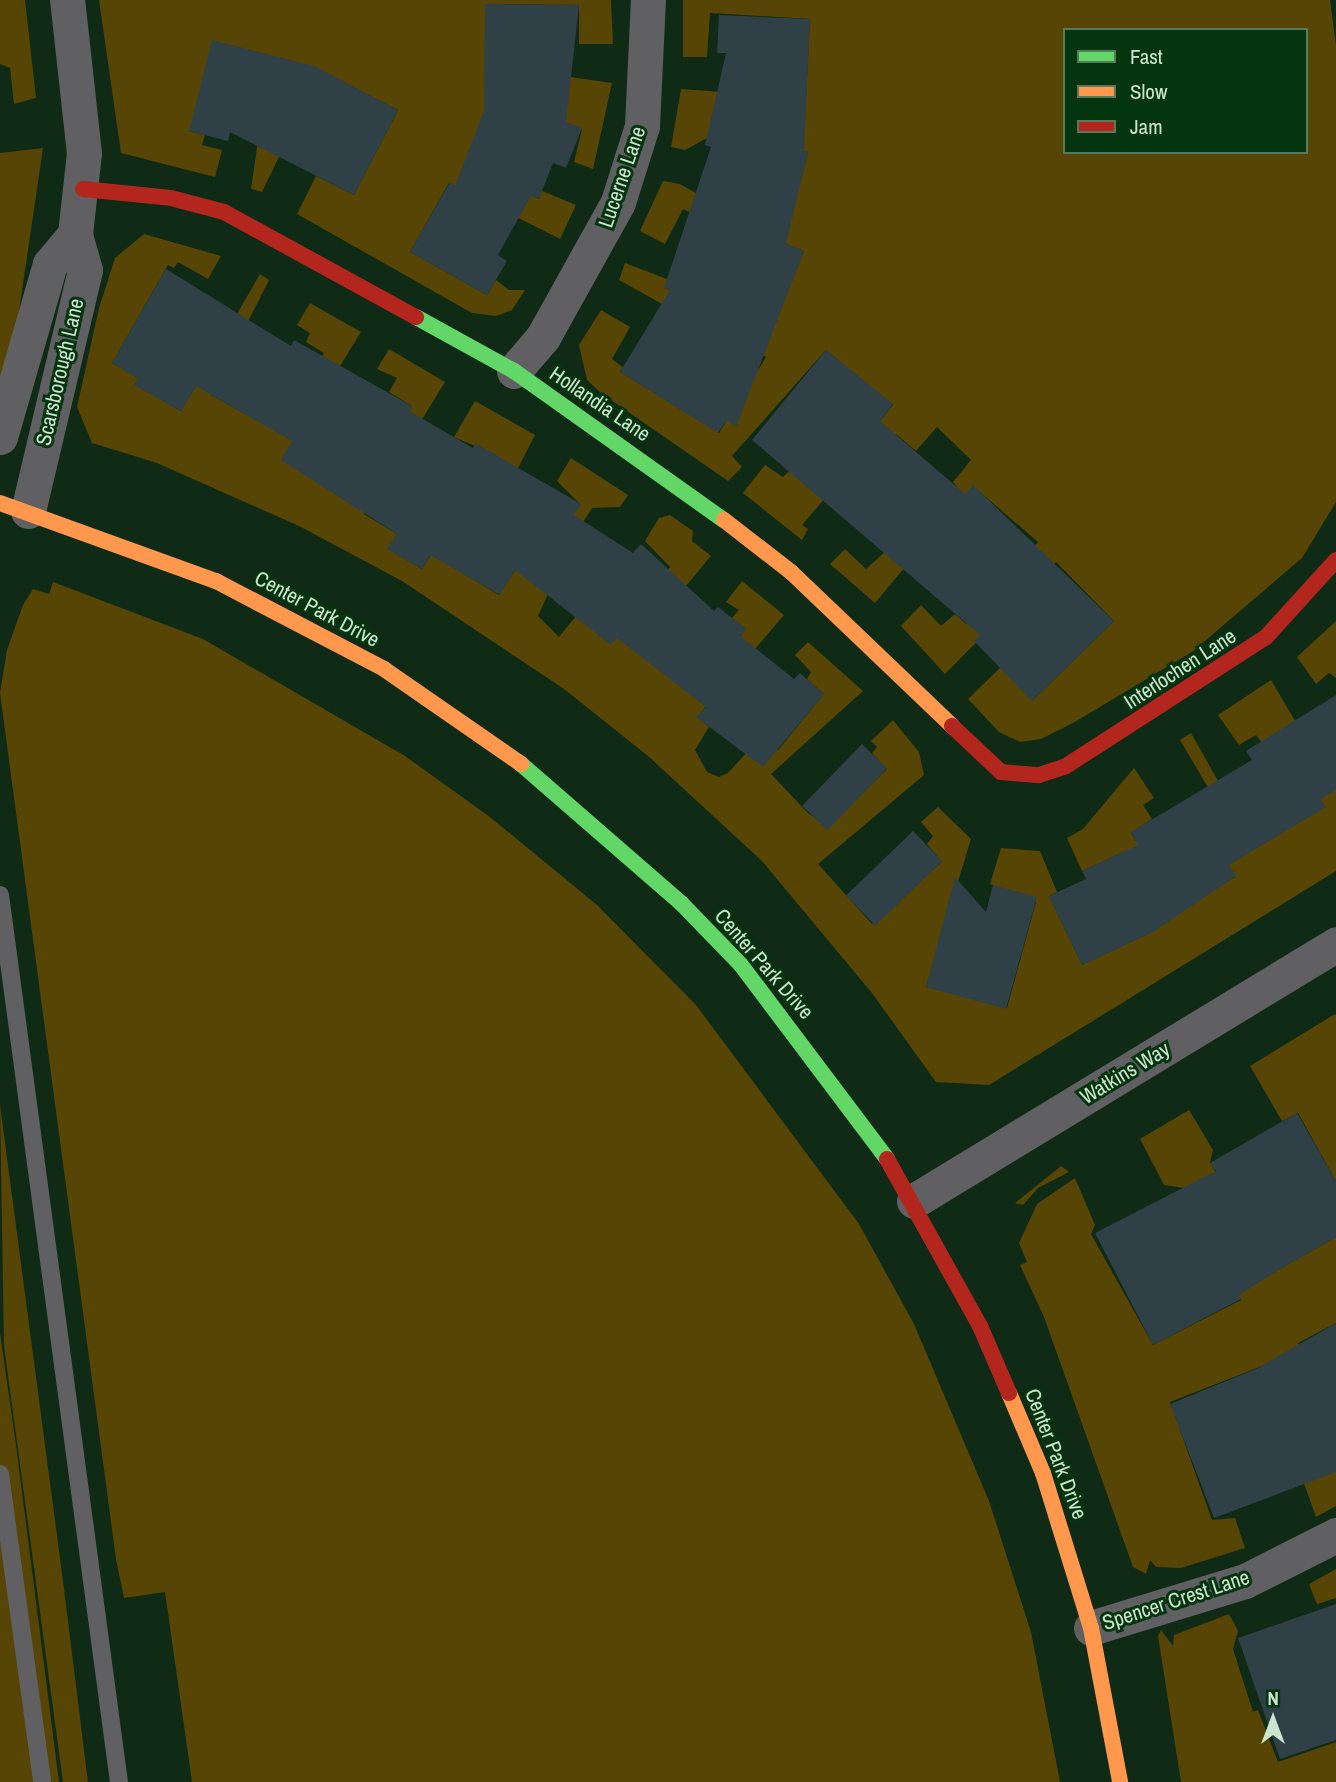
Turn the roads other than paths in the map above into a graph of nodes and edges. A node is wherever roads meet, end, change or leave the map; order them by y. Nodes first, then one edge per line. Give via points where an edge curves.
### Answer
1 (67, 0) edge
2 (648, 0) edge
3 (83, 190) junction
4 (75, 234) junction
5 (514, 371) junction
6 (0, 437) edge
7 (7, 507) edge
8 (1336, 560) edge
9 (1022, 776) joint
10 (0, 895) edge
11 (1336, 944) edge
12 (914, 1200) junction
13 (0, 1475) edge
14 (1336, 1535) edge
15 (1091, 1628) junction
16 (42, 1782) edge
17 (119, 1782) edge
18 (1120, 1782) edge

1 - 3 street, Scarsborough Lane
2 - 5 street, Lucerne Lane via 642,125 618,202 543,337
3 - 4 street, Scarsborough Lane
3 - 5 street, Hollandia Lane via 171,198 224,212
4 - 6 street, Scarsborough Lane via 50,264
4 - 7 street, Scarsborough Lane via 85,270
5 - 9 street, Hollandia Lane via 669,477 782,565 901,671 979,753 1001,772
7 - 12 street, Center Park Drive via 216,580 384,669 535,773 671,893 741,965 829,1076
8 - 9 street, Interlochen Lane via 1266,637 1188,692 1066,766
10 - 17 lane
11 - 12 street, Watkins Way
12 - 15 street, Center Park Drive via 1013,1397 1043,1473
13 - 16 lane
14 - 15 street, Spencer Crest Lane via 1245,1581
15 - 18 street, Center Park Drive

